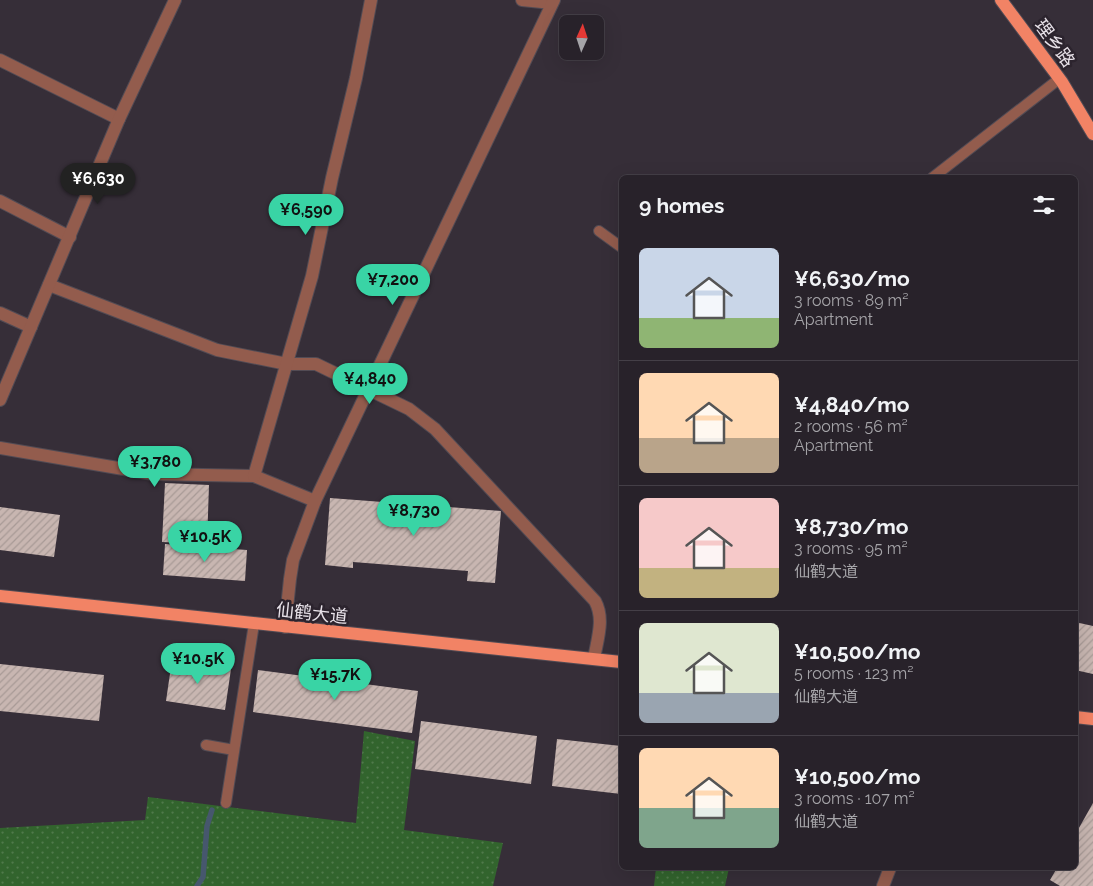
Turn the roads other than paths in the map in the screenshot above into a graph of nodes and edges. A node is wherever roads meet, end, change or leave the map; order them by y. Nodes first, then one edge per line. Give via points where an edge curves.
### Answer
1 (175, 0) edge
2 (371, 0) edge
3 (522, 0) edge
4 (1001, 0) edge
5 (553, 2) edge
6 (0, 60) edge
7 (1059, 79) junction
8 (119, 119) junction
9 (1093, 134) edge
10 (936, 175) edge
11 (0, 201) edge
12 (599, 231) dead end
13 (70, 237) junction
14 (619, 246) edge
15 (49, 285) junction
16 (0, 313) edge
17 (31, 327) junction
18 (287, 364) junction
19 (368, 388) junction
20 (0, 400) edge
21 (0, 448) edge
22 (254, 476) junction
23 (315, 501) junction
24 (0, 596) edge
25 (254, 624) junction
26 (285, 627) junction
27 (594, 659) junction
28 (619, 662) edge
29 (1078, 718) edge
30 (1093, 720) edge
31 (206, 745) dead end
32 (234, 750) junction
33 (226, 803) dead end
34 (889, 870) edge
35 (883, 886) edge

1 - 8 street
2 - 18 street via 312,276
3 - 5 street
4 - 7 main road, 理乡路
5 - 19 street
6 - 8 street
7 - 9 main road, 理乡路
7 - 10 lane
8 - 13 street
11 - 13 street
12 - 14 lane
13 - 15 street
15 - 17 street
15 - 18 street via 217,350
16 - 17 street
17 - 20 street
18 - 19 street via 316,364
18 - 22 street
19 - 23 street
19 - 27 street via 409,410 435,429 595,601 601,617
21 - 22 street via 153,474
22 - 23 street
23 - 26 street via 293,560
24 - 25 main road, 仙鹤大道
25 - 26 main road, 仙鹤大道
25 - 32 lane
26 - 27 main road, 仙鹤大道
27 - 28 main road, 仙鹤大道
29 - 30 main road
31 - 32 lane
32 - 33 lane
34 - 35 street

